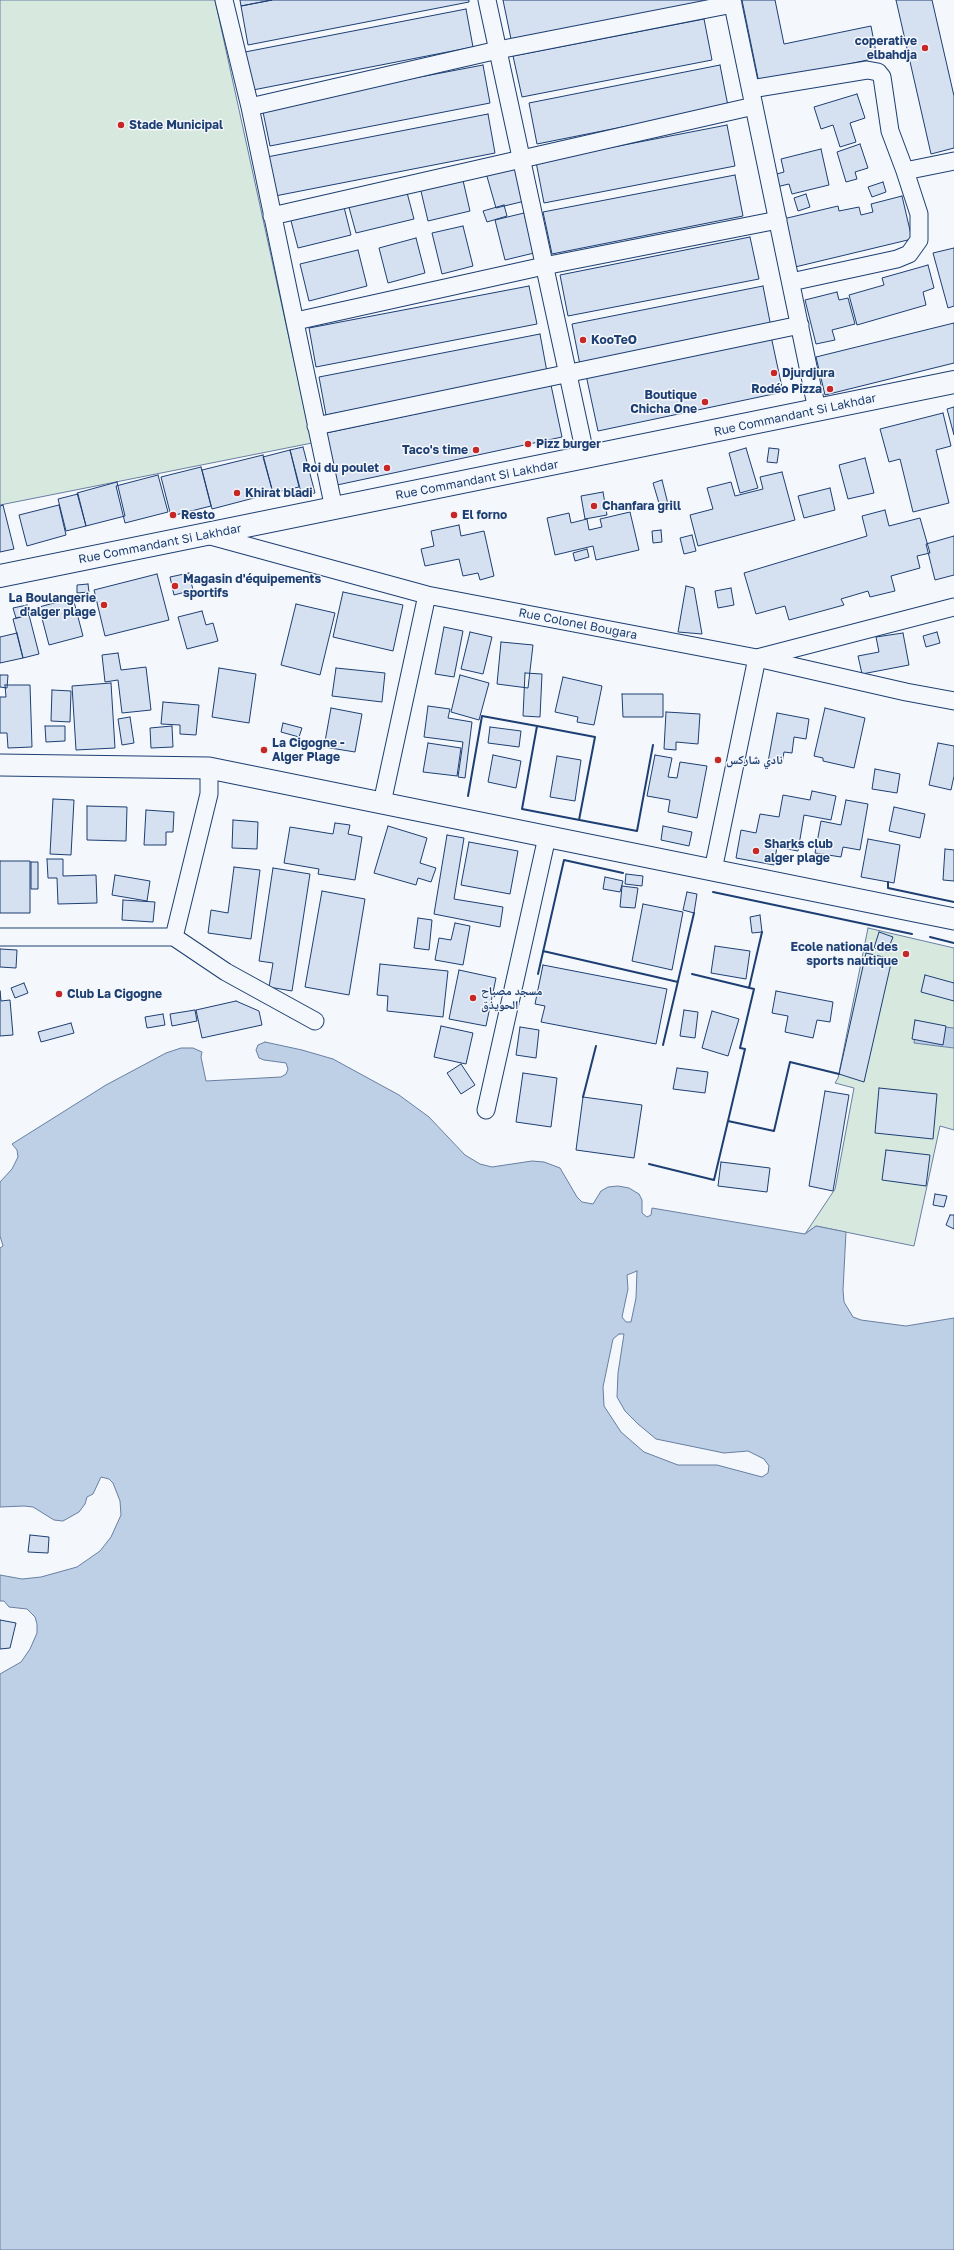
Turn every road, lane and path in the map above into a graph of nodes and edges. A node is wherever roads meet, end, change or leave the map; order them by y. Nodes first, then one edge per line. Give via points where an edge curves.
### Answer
1 (224, 0) edge
2 (487, 0) edge
3 (732, 2) edge
4 (498, 50) junction
5 (751, 89) junction
6 (754, 106) junction
7 (250, 107) junction
8 (521, 158) junction
9 (954, 161) edge
10 (905, 171) junction
11 (272, 216) junction
12 (778, 220) junction
13 (544, 266) junction
14 (791, 282) junction
15 (296, 321) junction
16 (800, 325) junction
17 (568, 374) junction
18 (954, 382) edge
19 (817, 410) junction
20 (316, 426) junction
21 (586, 458) junction
22 (334, 509) junction
23 (206, 534) junction
24 (0, 576) edge
25 (427, 595) junction
26 (954, 607) edge
27 (757, 658) junction
28 (954, 701) edge
29 (0, 765) edge
30 (209, 768) junction
31 (382, 803) junction
32 (547, 836) junction
33 (713, 870) junction
34 (954, 919) edge
35 (0, 937) edge
36 (174, 937) junction
37 (315, 1021) dead end
38 (486, 1110) dead end

1 - 7 street
2 - 4 street
3 - 4 street
3 - 5 street
4 - 7 street
4 - 8 street
5 - 6 street
5 - 10 street via 867,70 878,72 882,77 890,131
6 - 8 street
6 - 12 street
7 - 11 street
8 - 11 street
8 - 13 street
9 - 10 street
10 - 14 street via 919,214 919,240 909,254 897,259
11 - 15 street
12 - 13 street
12 - 14 street
13 - 15 street
13 - 17 street
14 - 16 street
15 - 20 street
16 - 17 street
16 - 19 street
17 - 20 street
17 - 21 street
18 - 19 main road, Rue Commandant Si Lakhdar
19 - 21 main road, Rue Commandant Si Lakhdar
20 - 22 street
21 - 22 main road, Rue Commandant Si Lakhdar
22 - 23 main road, Rue Commandant Si Lakhdar
23 - 24 main road, Rue Commandant Si Lakhdar
23 - 25 street, Rue Colonel Bougara
25 - 27 street, Rue Colonel Bougara
25 - 31 street
26 - 27 street
27 - 28 street, Rue Colonel Bougara
27 - 33 street
29 - 30 street
30 - 31 street
30 - 36 street via 209,794
31 - 32 street
32 - 33 street
32 - 38 street
33 - 34 street
35 - 36 street
36 - 37 street via 226,972

